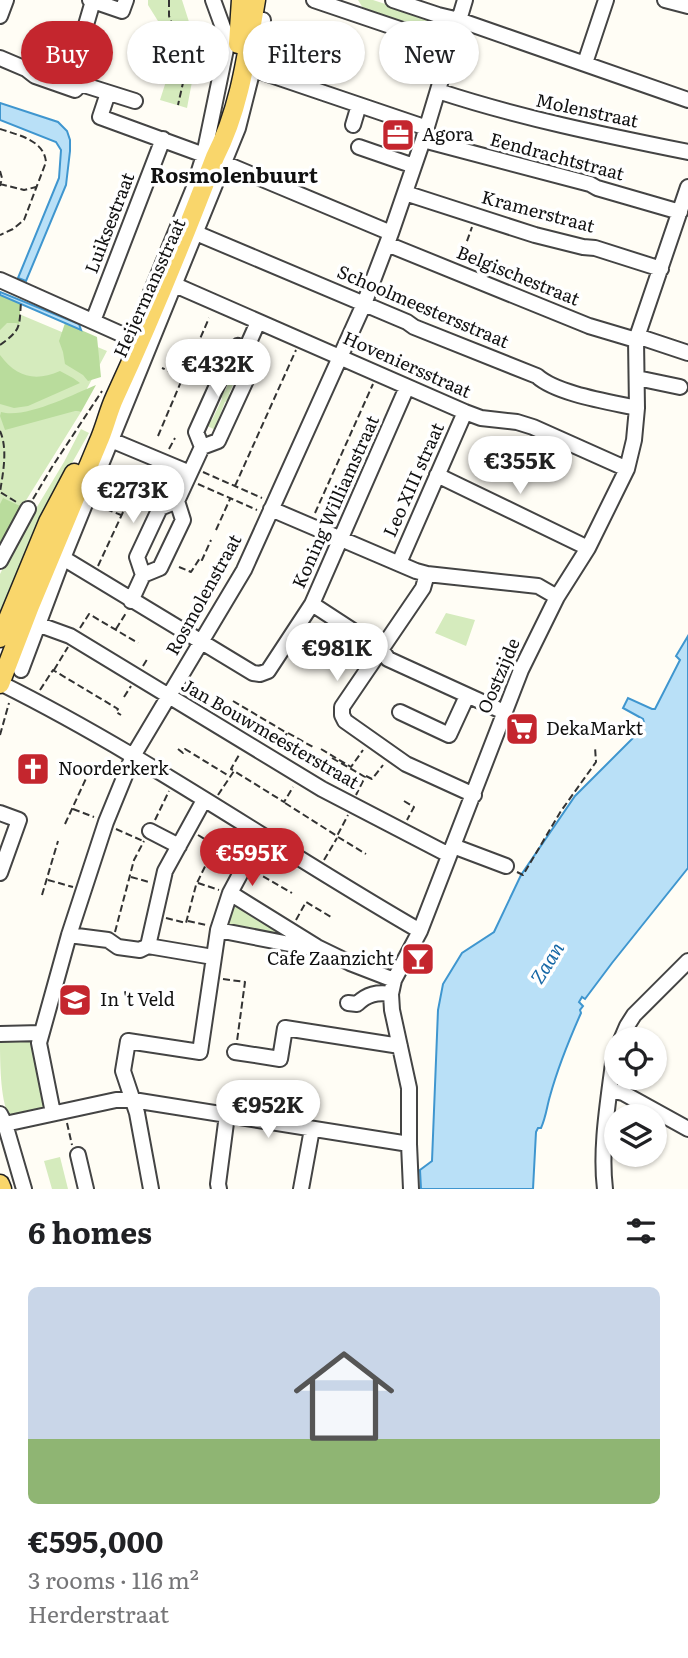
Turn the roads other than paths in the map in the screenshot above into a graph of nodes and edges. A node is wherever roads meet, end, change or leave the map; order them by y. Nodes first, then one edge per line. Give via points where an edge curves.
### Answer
1 (6, 0) edge
2 (213, 0) edge
3 (241, 0) edge
4 (256, 0) edge
5 (314, 0) edge
6 (393, 0) edge
7 (465, 0) edge
8 (606, 0) edge
9 (665, 0) edge
10 (92, 1) edge
11 (345, 5) edge
12 (124, 6) edge
13 (688, 6) edge
14 (0, 16) edge
15 (459, 20) junction
16 (87, 21) edge
17 (254, 21) edge
18 (385, 21) edge
19 (0, 58) edge
20 (585, 63) junction
21 (243, 82) edge
22 (309, 84) edge
23 (438, 91) junction
24 (108, 93) junction
25 (688, 100) edge
26 (135, 101) dead end
27 (359, 105) junction
28 (352, 125) dead end
29 (425, 134) junction
30 (163, 139) junction
31 (359, 147) dead end
32 (688, 152) edge
33 (214, 158) junction
34 (414, 166) junction
35 (688, 187) edge
36 (405, 193) junction
37 (680, 212) junction
38 (196, 233) junction
39 (389, 239) junction
40 (661, 269) junction
41 (0, 280) edge
42 (175, 285) junction
43 (364, 304) junction
44 (93, 321) junction
45 (258, 321) junction
46 (637, 338) junction
47 (246, 349) junction
48 (688, 353) edge
49 (340, 357) junction
50 (637, 378) junction
51 (407, 387) junction
52 (680, 387) dead end
53 (637, 408) junction
54 (110, 410) junction
55 (465, 412) junction
56 (111, 440) junction
57 (202, 447) junction
58 (626, 469) junction
59 (190, 473) junction
60 (437, 475) junction
61 (177, 501) junction
62 (28, 509) road end
63 (271, 509) junction
64 (340, 540) junction
65 (588, 548) junction
66 (62, 558) junction
67 (0, 562) edge
68 (399, 563) junction
69 (427, 574) junction
70 (143, 575) junction
71 (557, 597) junction
72 (132, 601) junction
73 (312, 604) junction
74 (37, 624) junction
75 (0, 638) edge
76 (201, 642) junction
77 (381, 649) junction
78 (21, 670) dead end
79 (0, 683) edge
80 (467, 696) junction
81 (168, 697) junction
82 (400, 712) dead end
83 (504, 712) junction
84 (133, 756) junction
85 (474, 795) junction
86 (208, 803) junction
87 (0, 813) edge
88 (150, 831) road end
89 (261, 835) junction
90 (179, 846) junction
91 (451, 850) junction
92 (506, 866) road end
93 (0, 873) edge
94 (229, 893) junction
95 (218, 929) junction
96 (420, 931) junction
97 (69, 935) junction
98 (148, 946) junction
99 (317, 947) junction
100 (213, 957) junction
101 (688, 961) edge
102 (393, 987) junction
103 (348, 1003) dead end
104 (627, 1027) edge
105 (41, 1033) junction
106 (0, 1034) edge
107 (400, 1046) junction
108 (235, 1052) road end
109 (610, 1090) joint
110 (133, 1100) junction
111 (59, 1111) junction
112 (227, 1115) junction
113 (2, 1119) edge
114 (312, 1129) junction
115 (688, 1129) edge
116 (409, 1144) junction
117 (78, 1155) road end
118 (24, 1189) edge
119 (86, 1189) edge
120 (151, 1189) edge
121 (219, 1189) edge
122 (301, 1189) edge
123 (411, 1189) edge
124 (605, 1189) edge

1 - 14 street
2 - 33 street via 226,50
3 - 33 main road via 238,44
4 - 17 main road
5 - 11 street
6 - 15 street
7 - 15 street, Rosmolenstraat
8 - 20 street
9 - 13 street
10 - 12 street
10 - 16 street
11 - 18 street
15 - 20 street
15 - 23 street, Rosmolenstraat
19 - 24 street via 75,90 81,83
20 - 25 street
21 - 33 main road
22 - 27 street, Eendrachtstraat
23 - 29 street, Rosmolenstraat
23 - 32 street, Molenstraat via 566,127
24 - 26 street
24 - 30 street, Belgischestraat via 100,117
27 - 28 street
27 - 29 street, Eendrachtstraat
29 - 34 street, Rosmolenstraat
29 - 37 street, Eendrachtstraat
30 - 33 street, Belgischestraat
30 - 44 street, Luiksestraat
31 - 34 street
33 - 38 street, Heijermansstraat
33 - 39 street, Belgischestraat
33 - 44 street, Heijermansstraat via 194,190 130,338
33 - 54 main road, Heijermansstraat
34 - 36 street, Rosmolenstraat
35 - 37 street, Oostzijde
36 - 39 street, Rosmolenstraat
36 - 40 street, Kramerstraat
37 - 40 street, Oostzijde
38 - 42 street, Heijermansstraat
38 - 43 street, Schoolmeestersstraat
39 - 43 street, Rosmolenstraat
39 - 46 street, Belgischestraat via 456,272 589,326
40 - 46 street, Oostzijde
41 - 44 street
42 - 45 street, Hoveniersstraat
42 - 56 street, Heijermansstraat
43 - 49 street, Rosmolenstraat
43 - 53 street, Schoolmeestersstraat via 569,393
45 - 47 street
45 - 49 street, Hoveniersstraat
46 - 48 street, Belgischestraat
46 - 50 street, Oostzijde
47 - 57 street via 238,346 232,352 205,410 196,432
47 - 57 street via 254,353 253,365 218,442
49 - 51 street, Hoveniersstraat
49 - 63 street, Rosmolenstraat
50 - 52 street
50 - 53 street, Oostzijde
51 - 55 street, Hoveniersstraat
51 - 64 street, Koning Williamstraat
53 - 58 street, Oostzijde
54 - 75 main road, Heijermansstraat via 99,420 48,522
54 - 79 main road, Heijermansstraat
55 - 58 street, Hoveniersstraat via 533,427
55 - 60 street, Leo XIII straat
56 - 59 street
56 - 66 street, Heijermansstraat
57 - 59 street
58 - 65 street, Oostzijde
59 - 61 street
60 - 65 street
60 - 68 street, Leo XIII straat
61 - 70 street via 160,509 137,557
61 - 70 street via 183,520 160,568
62 - 67 street
63 - 64 street
63 - 76 street, Rosmolenstraat via 244,570
64 - 68 street
64 - 73 street, Koning Williamstraat
65 - 71 street, Oostzijde
66 - 72 street
66 - 74 street, Heijermansstraat
68 - 69 street
69 - 71 street via 538,586
69 - 77 street via 423,589
70 - 72 street
71 - 83 street, Oostzijde
72 - 76 street
73 - 76 street, Koning Williamstraat via 268,671 260,674
73 - 77 street
74 - 78 street, Heijermansstraat
74 - 81 street, Jan Bouwmeesterstraat via 73,639
76 - 81 street, Rosmolenstraat
77 - 80 street via 388,659
77 - 85 street via 342,707 345,721 406,764
79 - 84 street
80 - 82 street via 449,735
80 - 83 street
81 - 84 street, Rosmolenstraat
81 - 91 street, Jan Bouwmeesterstraat via 352,804
83 - 85 street, Oostzijde
84 - 86 street
84 - 97 street, Rosmolenstraat via 105,823
85 - 91 street, Oostzijde
86 - 89 street
86 - 90 street
87 - 93 street via 19,820
88 - 90 street
89 - 94 street
89 - 96 street
90 - 98 street via 165,871
91 - 92 street, Jan Bouwmeesterstraat
91 - 96 street, Oostzijde
94 - 95 street
94 - 99 street
95 - 99 street
95 - 100 street
96 - 102 street, Oostzijde
97 - 98 street via 108,940 118,947 140,950
97 - 105 street, Rosmolenstraat
98 - 100 street
99 - 102 street
100 - 110 street via 200,1052 128,1041 123,1071
101 - 104 street
102 - 103 street via 356,1004
102 - 107 street
105 - 106 street
105 - 111 street, Rosmolenstraat via 38,1044
107 - 108 street via 285,1028 280,1059
107 - 116 street via 409,1088
109 - 115 street
109 - 124 street via 603,1148
110 - 111 street
110 - 112 street
110 - 120 street
111 - 113 street
112 - 114 street
112 - 121 street
113 - 118 street
114 - 116 street
114 - 122 street
116 - 123 street
117 - 119 street

